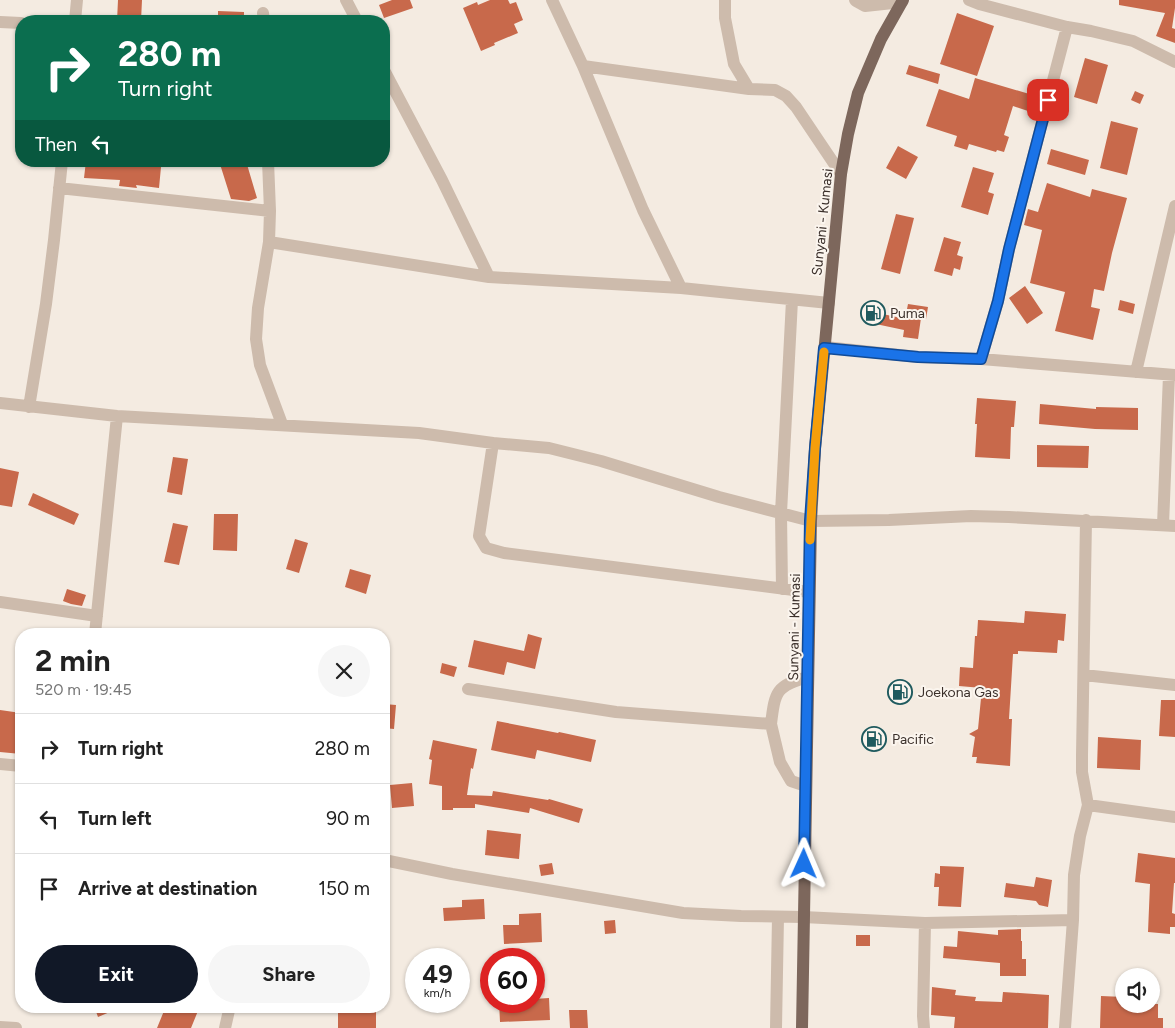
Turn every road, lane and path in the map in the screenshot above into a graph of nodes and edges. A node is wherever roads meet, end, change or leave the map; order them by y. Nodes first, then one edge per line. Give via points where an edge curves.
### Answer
1 (77, 0) edge
2 (346, 0) edge
3 (552, 0) edge
4 (725, 0) edge
5 (855, 0) edge
6 (969, 0) edge
7 (902, 1) edge
8 (76, 15) edge
9 (354, 15) edge
10 (0, 22) edge
11 (15, 23) edge
12 (1067, 27) junction
13 (1175, 62) edge
14 (583, 66) junction
15 (390, 81) edge
16 (749, 89) junction
17 (61, 167) edge
18 (268, 167) edge
19 (841, 174) junction
20 (59, 188) junction
21 (1175, 206) edge
22 (270, 211) junction
23 (269, 242) junction
24 (489, 277) junction
25 (681, 288) junction
26 (792, 300) junction
27 (829, 303) junction
28 (824, 348) junction
29 (981, 359) junction
30 (1136, 372) junction
31 (1172, 375) edge
32 (0, 403) edge
33 (29, 407) junction
34 (117, 416) junction
35 (282, 424) junction
36 (493, 443) junction
37 (781, 513) junction
38 (1086, 520) junction
39 (810, 521) junction
40 (1169, 525) edge
41 (782, 589) junction
42 (809, 592) junction
43 (0, 602) edge
44 (97, 616) junction
45 (96, 628) edge
46 (1084, 675) junction
47 (808, 677) junction
48 (1175, 685) edge
49 (468, 689) dead end
50 (771, 724) junction
51 (0, 764) edge
52 (15, 765) edge
53 (806, 786) junction
54 (1088, 804) junction
55 (1175, 818) edge
56 (390, 861) edge
57 (778, 917) junction
58 (804, 917) junction
59 (1073, 920) junction
60 (925, 923) junction
61 (228, 1013) edge
62 (0, 1027) edge
63 (16, 1028) edge
64 (225, 1028) edge
65 (776, 1028) edge
66 (802, 1028) edge
67 (924, 1028) edge
68 (1065, 1028) edge

1 - 8 street
2 - 9 street
3 - 14 street
4 - 16 street via 725,18 734,64
5 - 7 street via 866,6
6 - 12 street
7 - 19 main road, Sunyani - Kumasi via 881,39 858,93
10 - 11 street
12 - 13 street via 1133,41
12 - 29 street
14 - 16 street
14 - 25 street via 643,210
15 - 24 street
16 - 19 street via 775,90 786,96
17 - 20 street
18 - 22 street
19 - 27 main road, Sunyani - Kumasi
20 - 22 street
20 - 33 street via 46,304
21 - 30 street
22 - 23 street
23 - 24 street
23 - 35 street via 256,339 260,365
24 - 25 street
25 - 26 street
26 - 27 street
26 - 37 street
27 - 28 main road, Sunyani - Kumasi
28 - 29 street
28 - 39 main road, Sunyani - Kumasi
29 - 30 street
30 - 31 street
31 - 40 street
32 - 33 street
33 - 34 street
34 - 35 street
34 - 44 street
35 - 36 street via 419,433
36 - 37 street via 548,448
36 - 41 street via 479,536 486,548
37 - 39 street
37 - 41 street
38 - 39 street via 971,516
38 - 40 street
38 - 46 street
39 - 42 main road, Sunyani - Kumasi
41 - 42 street
42 - 47 main road, Sunyani - Kumasi
43 - 44 street
44 - 45 street
46 - 48 street
46 - 54 street via 1082,772
47 - 50 street via 783,686 776,694
47 - 53 main road, Sunyani - Kumasi
49 - 50 street via 616,712
50 - 53 street via 780,762 791,781
51 - 52 street
53 - 58 main road, Sunyani - Kumasi
54 - 55 street
54 - 59 street via 1076,855
56 - 57 street via 683,913
57 - 58 street
57 - 65 street
58 - 60 street
58 - 66 main road, Sunyani - Kumasi
59 - 60 street
59 - 68 street
60 - 67 street
61 - 64 street
62 - 63 street

